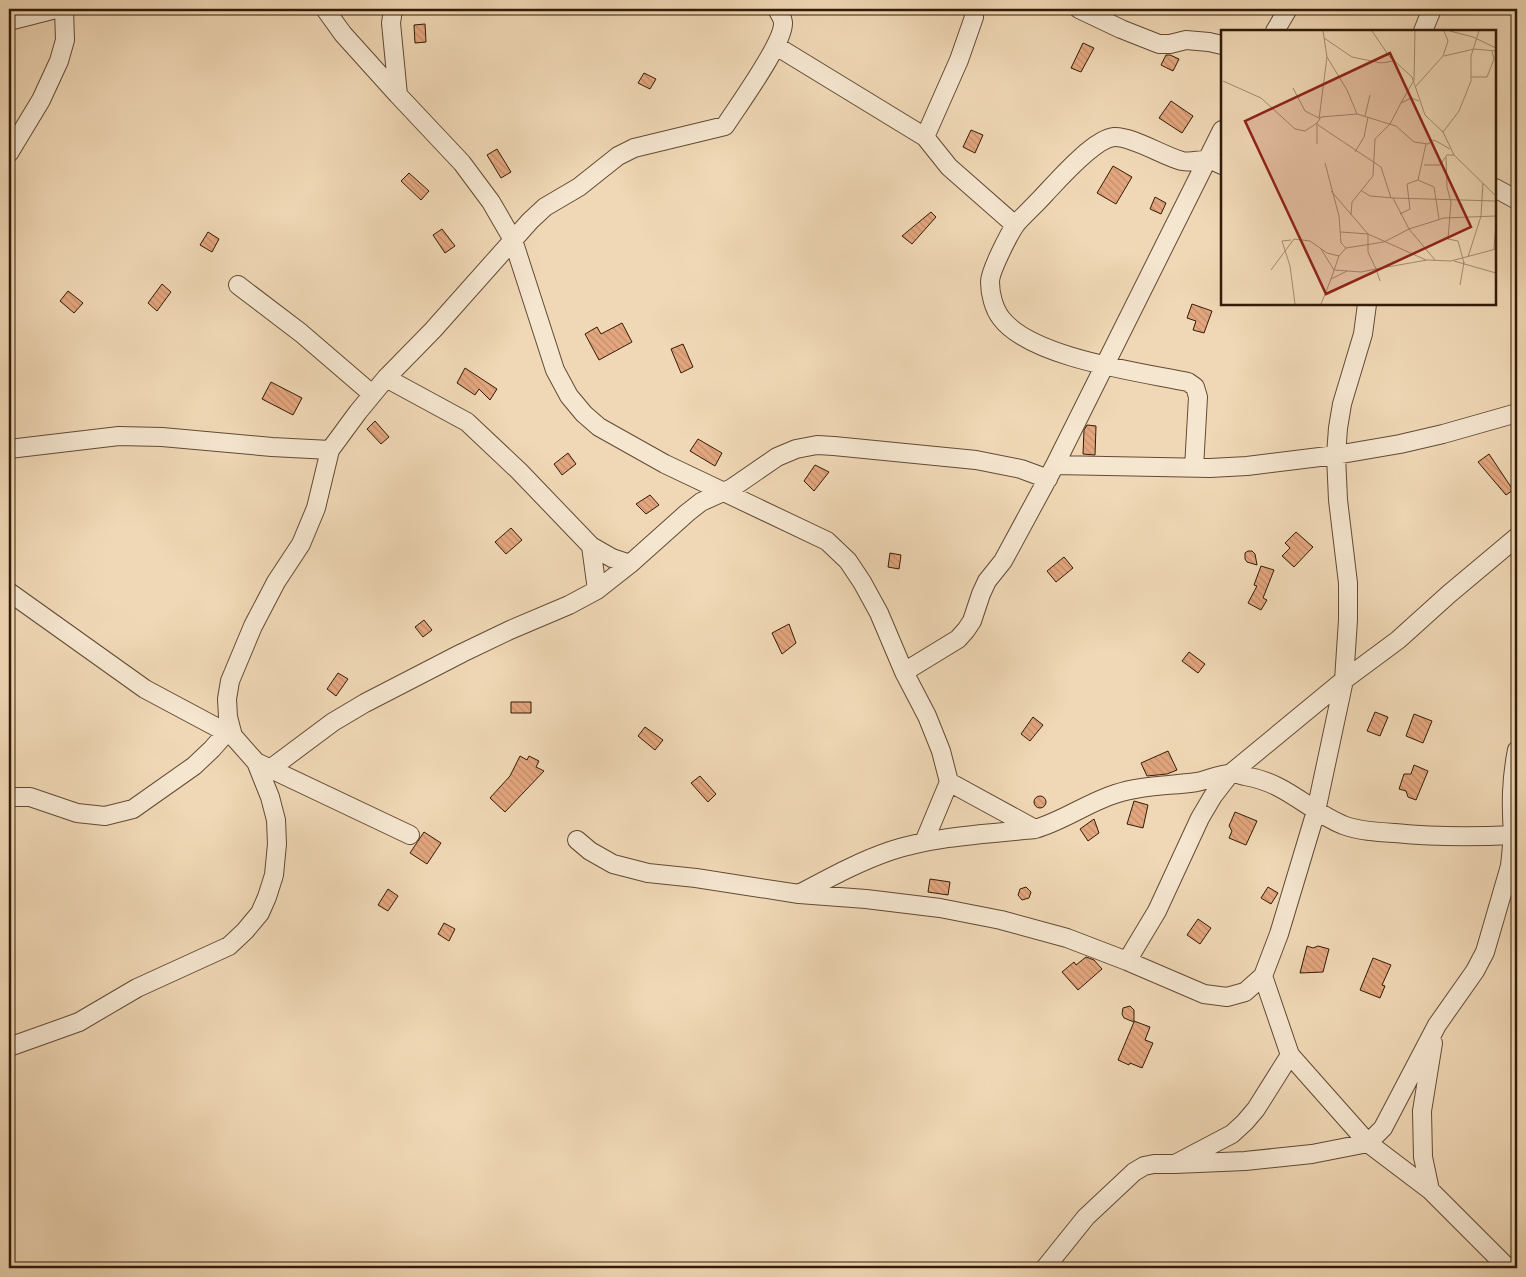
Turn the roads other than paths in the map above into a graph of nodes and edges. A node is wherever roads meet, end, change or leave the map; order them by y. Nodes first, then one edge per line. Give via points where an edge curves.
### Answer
1 (56, 9) edge
2 (64, 9) edge
3 (325, 9) edge
4 (394, 9) edge
5 (777, 9) edge
6 (973, 9) edge
7 (1079, 9) edge
8 (1288, 9) edge
9 (1432, 9) edge
10 (9, 21) edge
11 (1278, 29) edge
12 (1423, 30) edge
13 (1221, 45) edge
14 (776, 46) junction
15 (398, 95) junction
16 (1221, 134) edge
17 (925, 136) junction
18 (9, 153) edge
19 (1214, 162) edge
20 (1496, 189) edge
21 (1517, 200) edge
22 (1015, 226) junction
23 (513, 240) junction
24 (238, 285) dead end
25 (1367, 305) edge
26 (1104, 365) junction
27 (386, 378) junction
28 (372, 394) junction
29 (1517, 413) edge
30 (9, 449) edge
31 (330, 450) junction
32 (1336, 454) junction
33 (1194, 468) junction
34 (1052, 472) junction
35 (724, 492) junction
36 (1517, 537) edge
37 (591, 546) junction
38 (630, 564) junction
39 (597, 590) junction
40 (9, 592) edge
41 (904, 672) junction
42 (1344, 680) junction
43 (230, 734) junction
44 (1517, 750) edge
45 (263, 765) junction
46 (1230, 774) junction
47 (949, 782) junction
48 (9, 797) edge
49 (1316, 811) junction
50 (1035, 829) junction
51 (410, 835) dead end
52 (1515, 836) edge
53 (577, 840) dead end
54 (924, 842) junction
55 (799, 894) junction
56 (1127, 961) junction
57 (1263, 976) junction
58 (1437, 1025) junction
59 (9, 1047) edge
60 (1290, 1055) junction
61 (1368, 1143) junction
62 (1175, 1164) junction
63 (1430, 1190) junction
64 (1045, 1268) edge
65 (1508, 1268) edge

1 - 10 street
2 - 18 street via 65,40 59,61 41,100
3 - 15 street
4 - 15 street via 391,23
5 - 14 street via 783,30
6 - 17 street via 974,16 959,60
7 - 13 street via 1159,44 1186,40
8 - 11 street
9 - 12 street
14 - 17 street
14 - 23 street via 725,126 634,148 618,156 579,187 545,207
15 - 23 street via 462,163 491,202
16 - 19 street
17 - 22 street via 948,167
19 - 22 street via 1194,163 1128,140 1107,139 1086,153
19 - 26 street
20 - 21 street
22 - 26 street via 995,264 990,282 994,306 1002,318 1032,341
23 - 27 street
23 - 35 street via 556,370 569,396 584,414 599,428 622,441
24 - 28 street via 301,333
25 - 32 street via 1363,334 1342,404
26 - 33 street via 1188,382 1195,387 1198,397
26 - 34 street
27 - 28 street
27 - 37 street via 451,412 477,430
28 - 31 street
29 - 32 street via 1400,444
30 - 31 street via 119,436
31 - 43 street via 316,508 301,544 253,626 230,681 226,699
32 - 33 street via 1247,466
32 - 42 street via 1348,583
33 - 34 street
34 - 35 street via 976,460 817,445 777,457
34 - 41 street via 1003,561 988,581 966,630 958,639
35 - 38 street via 686,513
35 - 41 street via 814,533 828,541 848,561 879,613
36 - 42 street via 1398,640
37 - 38 street
37 - 39 street
38 - 39 street
39 - 45 street via 365,703
40 - 43 street via 145,689
41 - 47 street via 941,751
42 - 46 street
42 - 49 street
43 - 45 street
43 - 48 street via 194,766 133,809 105,816 77,813 30,797
44 - 52 street via 1511,804
45 - 51 street
45 - 59 street via 276,820 274,875 260,913 246,930 229,946 137,988 79,1022
46 - 49 street via 1278,786
46 - 50 street via 1199,782 1113,794
46 - 56 street via 1200,818 1157,911
47 - 50 street
47 - 54 street
49 - 52 street via 1344,825 1366,831 1421,836
49 - 57 street
50 - 54 street
52 - 58 street via 1510,866 1485,952
53 - 55 street via 613,864 648,873
54 - 55 street via 890,851 846,869
55 - 56 street via 940,908 1001,920 1067,938
56 - 57 street via 1204,994 1227,997 1245,992
57 - 60 street
58 - 61 street via 1383,1128
58 - 63 street via 1422,1112 1423,1157
60 - 61 street
60 - 62 street via 1245,1122 1232,1134
61 - 62 street via 1244,1162
61 - 63 street
62 - 64 street via 1154,1164 1134,1172 1086,1217
63 - 65 street

